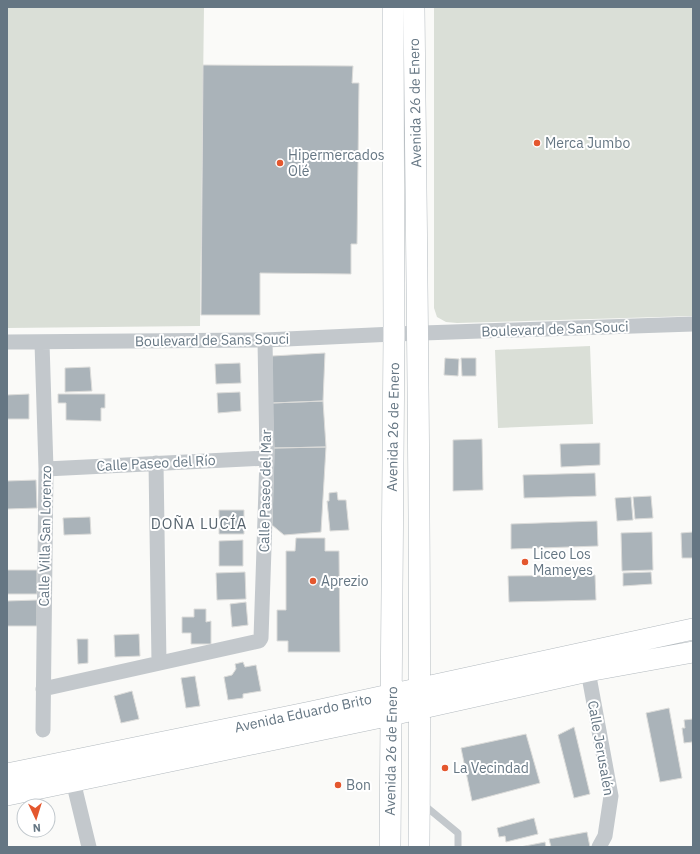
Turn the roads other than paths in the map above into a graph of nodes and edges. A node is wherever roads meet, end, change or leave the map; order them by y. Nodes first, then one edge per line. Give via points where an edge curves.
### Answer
1 (393, 7) edge
2 (414, 7) edge
3 (693, 324) edge
4 (418, 333) junction
5 (394, 334) junction
6 (265, 340) junction
7 (7, 342) edge
8 (42, 343) junction
9 (267, 458) junction
10 (156, 463) junction
11 (46, 469) junction
12 (693, 629) edge
13 (693, 652) edge
14 (159, 663) junction
15 (588, 671) junction
16 (420, 687) junction
17 (42, 689) junction
18 (392, 693) junction
19 (420, 708) junction
20 (391, 714) junction
21 (43, 730) dead end
22 (7, 774) edge
23 (74, 781) junction
24 (7, 795) edge
25 (420, 802) junction
26 (89, 847) edge
27 (390, 847) edge
28 (419, 847) edge
29 (458, 847) edge
30 (599, 847) edge

1 - 5 street, Avenida 26 de Enero
2 - 4 street, Avenida 26 de Enero
3 - 4 street, Boulevard de San Souci
4 - 5 street, Boulevard de Sans Souci
4 - 16 street, Avenida 26 de Enero
5 - 6 street, Boulevard de Sans Souci
5 - 18 street, Avenida 26 de Enero
6 - 8 street, Boulevard de Sans Souci
6 - 9 street, Calle Paseo del Mar
7 - 8 street, Boulevard de Sans Souci
8 - 11 street, Calle Villa San Lorenzo
9 - 10 street, Calle Paseo del Río
9 - 14 street, Calle Paseo del Mar via 259,642
10 - 11 street, Calle Paseo del Río
10 - 14 street
11 - 17 street, Calle Villa San Lorenzo
12 - 16 street, Avenida Eduardo Brito
13 - 15 street, Avenida Eduardo Brito
14 - 17 street
15 - 19 street, Avenida Eduardo Brito
15 - 30 street, Calle Jerusalén via 611,796 605,836
16 - 18 street, Avenida Eduardo Brito
16 - 19 street, Avenida 26 de Enero
17 - 21 street, Calle Villa San Lorenzo
18 - 20 street, Avenida 26 de Enero
18 - 22 street, Avenida Eduardo Brito
19 - 20 street, Avenida Eduardo Brito
19 - 25 street, Avenida 26 de Enero
20 - 23 street, Avenida Eduardo Brito
20 - 27 street, Avenida 26 de Enero
23 - 24 street, Avenida Eduardo Brito
23 - 26 street
25 - 28 street, Avenida 26 de Enero
25 - 29 lane via 458,833

